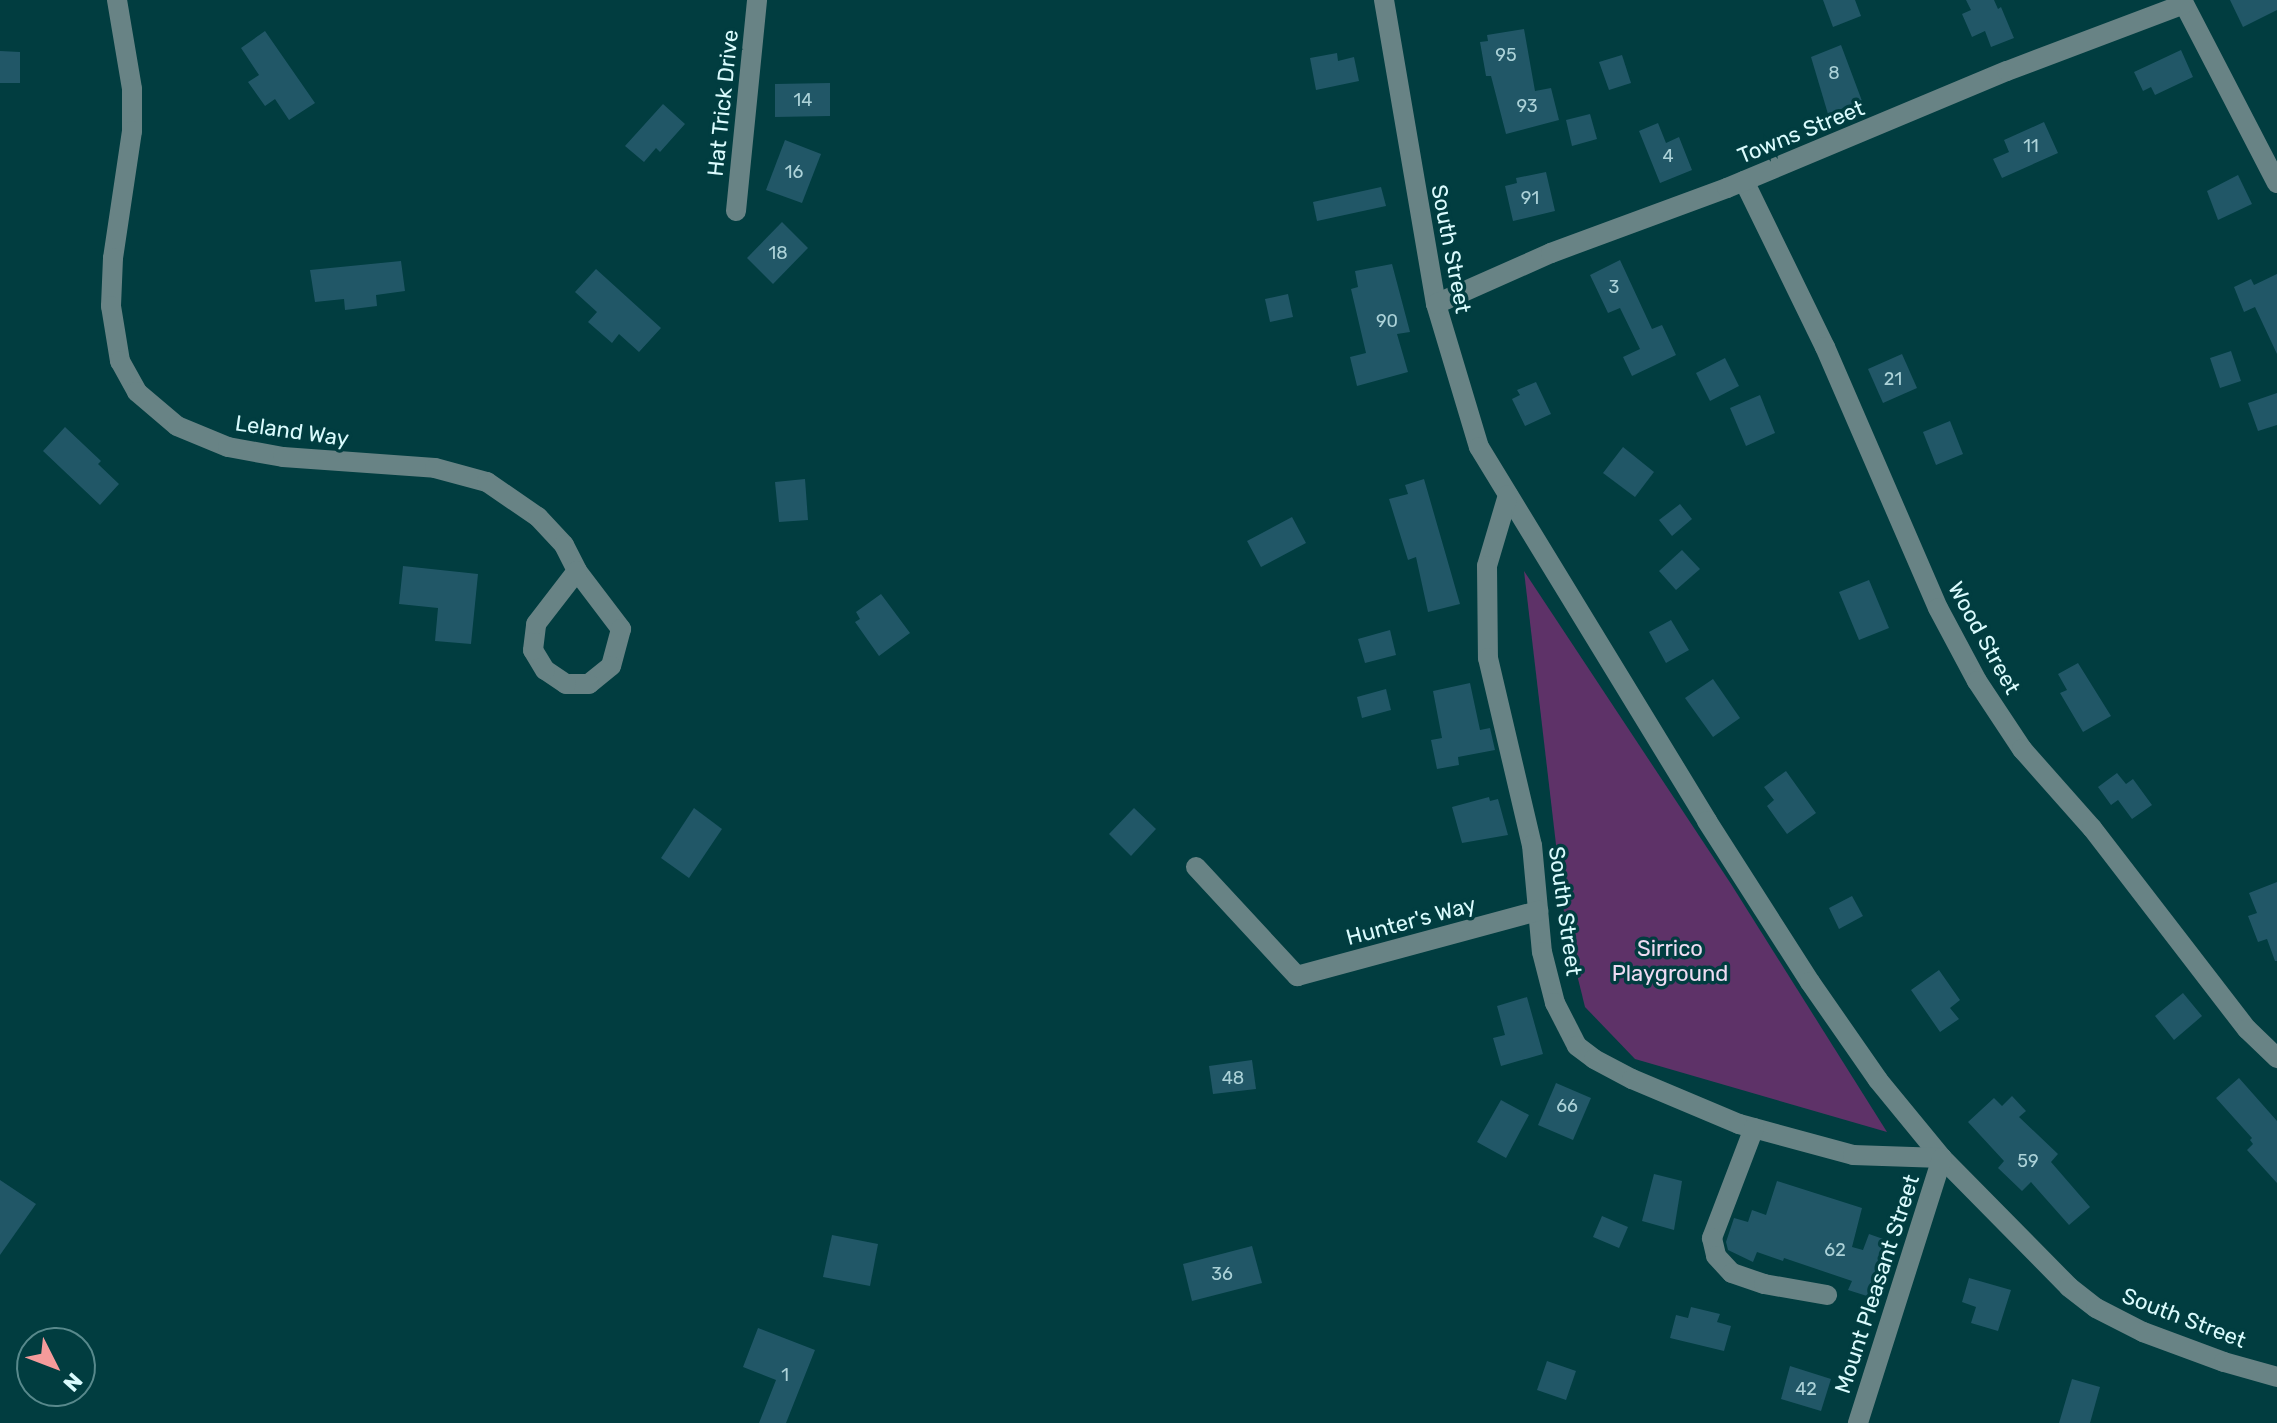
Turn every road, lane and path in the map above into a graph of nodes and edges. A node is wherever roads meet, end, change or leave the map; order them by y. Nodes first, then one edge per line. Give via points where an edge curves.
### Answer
1 (117, 0) edge
2 (757, 0) edge
3 (2183, 2) edge
4 (1388, 5) edge
5 (1744, 181) junction
6 (2277, 183) edge
7 (736, 211) dead end
8 (1436, 304) junction
9 (1508, 495) junction
10 (577, 571) junction
11 (1196, 867) dead end
12 (1538, 911) junction
13 (2277, 1058) edge
14 (1754, 1128) junction
15 (1942, 1158) junction
16 (1827, 1295) dead end
17 (2277, 1377) edge
18 (1858, 1423) edge

1 - 10 street, Leland Way via 132,89 132,131 111,306 120,361 137,392 177,426 228,447 283,457 435,468 487,482 538,517 564,545
2 - 7 street, Hat Trick Drive
3 - 5 street, Towns Street
3 - 6 street
4 - 8 street, South Street
5 - 8 street, Towns Street via 1551,253
5 - 13 street, Wood Street via 1825,347 1938,608 1977,681 2022,749 2092,828 2247,1029
8 - 9 street, South Street via 1479,447
9 - 12 street, South Street via 1487,566 1488,658 1532,845
9 - 15 street, South Street via 1810,982 1878,1080
10 - 10 street, Leland Way via 536,624 533,650 545,670 566,684 589,684 611,666 621,629
11 - 12 street, Hunter's Way via 1297,976
12 - 14 street, South Street via 1555,1003 1577,1046 1632,1079
14 - 15 street, South Street via 1853,1155
14 - 16 street via 1712,1238 1716,1256 1732,1273 1753,1281
15 - 17 street, South Street via 2044,1264 2096,1308 2168,1343
15 - 18 street, Mount Pleasant Street

